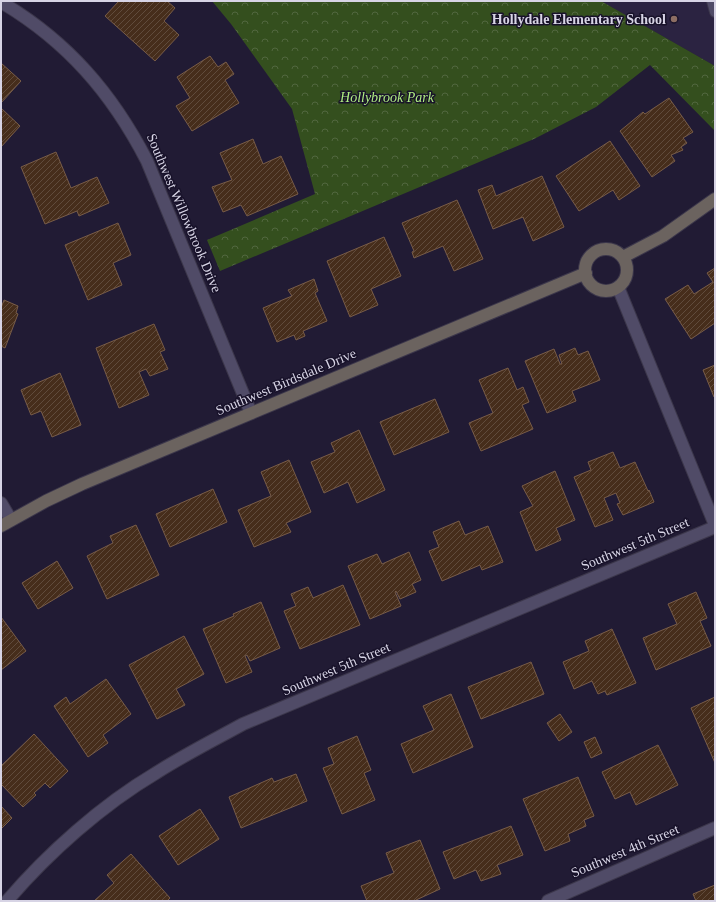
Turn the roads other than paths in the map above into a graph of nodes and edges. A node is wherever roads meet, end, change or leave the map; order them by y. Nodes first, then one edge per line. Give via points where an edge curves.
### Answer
1 (712, 1) edge
2 (1, 2) edge
3 (715, 12) edge
4 (715, 199) edge
5 (623, 257) junction
6 (586, 273) junction
7 (618, 287) junction
8 (251, 413) junction
9 (1, 503) edge
10 (6, 523) edge
11 (715, 526) edge
12 (715, 828) edge
13 (7, 901) edge
14 (548, 901) edge

1 - 3 lane
2 - 8 street, Southwest Willowbrook Drive via 18,12 66,50 116,106 132,131 147,160
4 - 5 street via 663,236
5 - 6 street via 608,249 601,250 590,257
5 - 7 street via 627,264 627,275
6 - 7 street via 593,286 600,290 609,291
6 - 8 street, Southwest Birdsdale Drive
7 - 11 street
8 - 10 street, Southwest Birdsdale Drive via 82,484
9 - 10 street
11 - 13 street, Southwest 5th Street via 243,724 201,746 154,774 103,811 58,848
12 - 14 street, Southwest 4th Street

